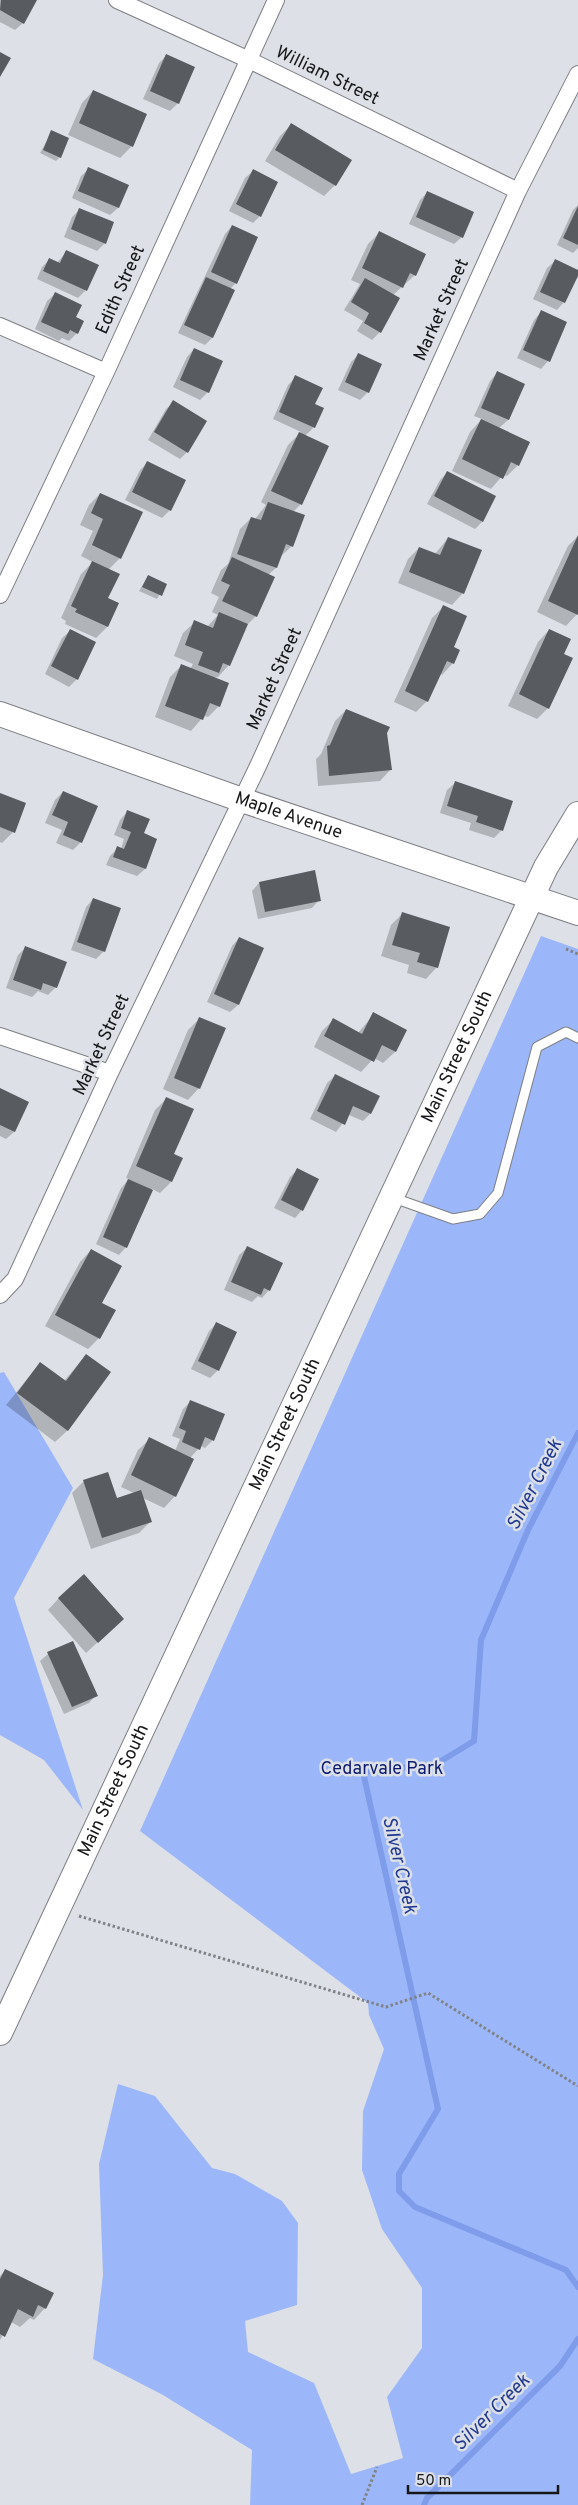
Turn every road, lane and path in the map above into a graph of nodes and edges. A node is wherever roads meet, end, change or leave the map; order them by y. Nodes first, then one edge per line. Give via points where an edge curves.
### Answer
1 (117, 0) edge
2 (276, 0) edge
3 (247, 59) junction
4 (578, 74) edge
5 (518, 191) junction
6 (0, 326) edge
7 (106, 372) junction
8 (0, 595) edge
9 (0, 714) edge
10 (242, 800) junction
11 (577, 812) edge
12 (532, 897) junction
13 (578, 913) edge
14 (566, 949) dead end
15 (578, 954) edge
16 (0, 1036) edge
17 (578, 1038) edge
18 (110, 1073) junction
19 (391, 1197) junction
20 (0, 1295) edge
21 (78, 1916) dead end
22 (0, 2033) edge
23 (578, 2086) edge
24 (377, 2466) dead end
25 (362, 2505) edge

1 - 3 street, William Street
2 - 3 street, Edith Street
3 - 5 street, William Street
3 - 7 street, Edith Street
4 - 5 street, Market Street
5 - 10 street, Market Street
6 - 7 street
7 - 8 street, Edith Street
9 - 10 street, Maple Avenue
10 - 12 street, Maple Avenue
10 - 18 street, Market Street
11 - 12 street, Main Street South
12 - 13 street, Maple Avenue
12 - 19 street, Main Street South
14 - 15 path
16 - 18 street
17 - 19 lane via 566,1032 537,1047 498,1193 480,1214 453,1219
18 - 20 street, Market Street via 15,1279
19 - 22 street, Main Street South
21 - 23 path via 386,2007 428,1993
24 - 25 path

